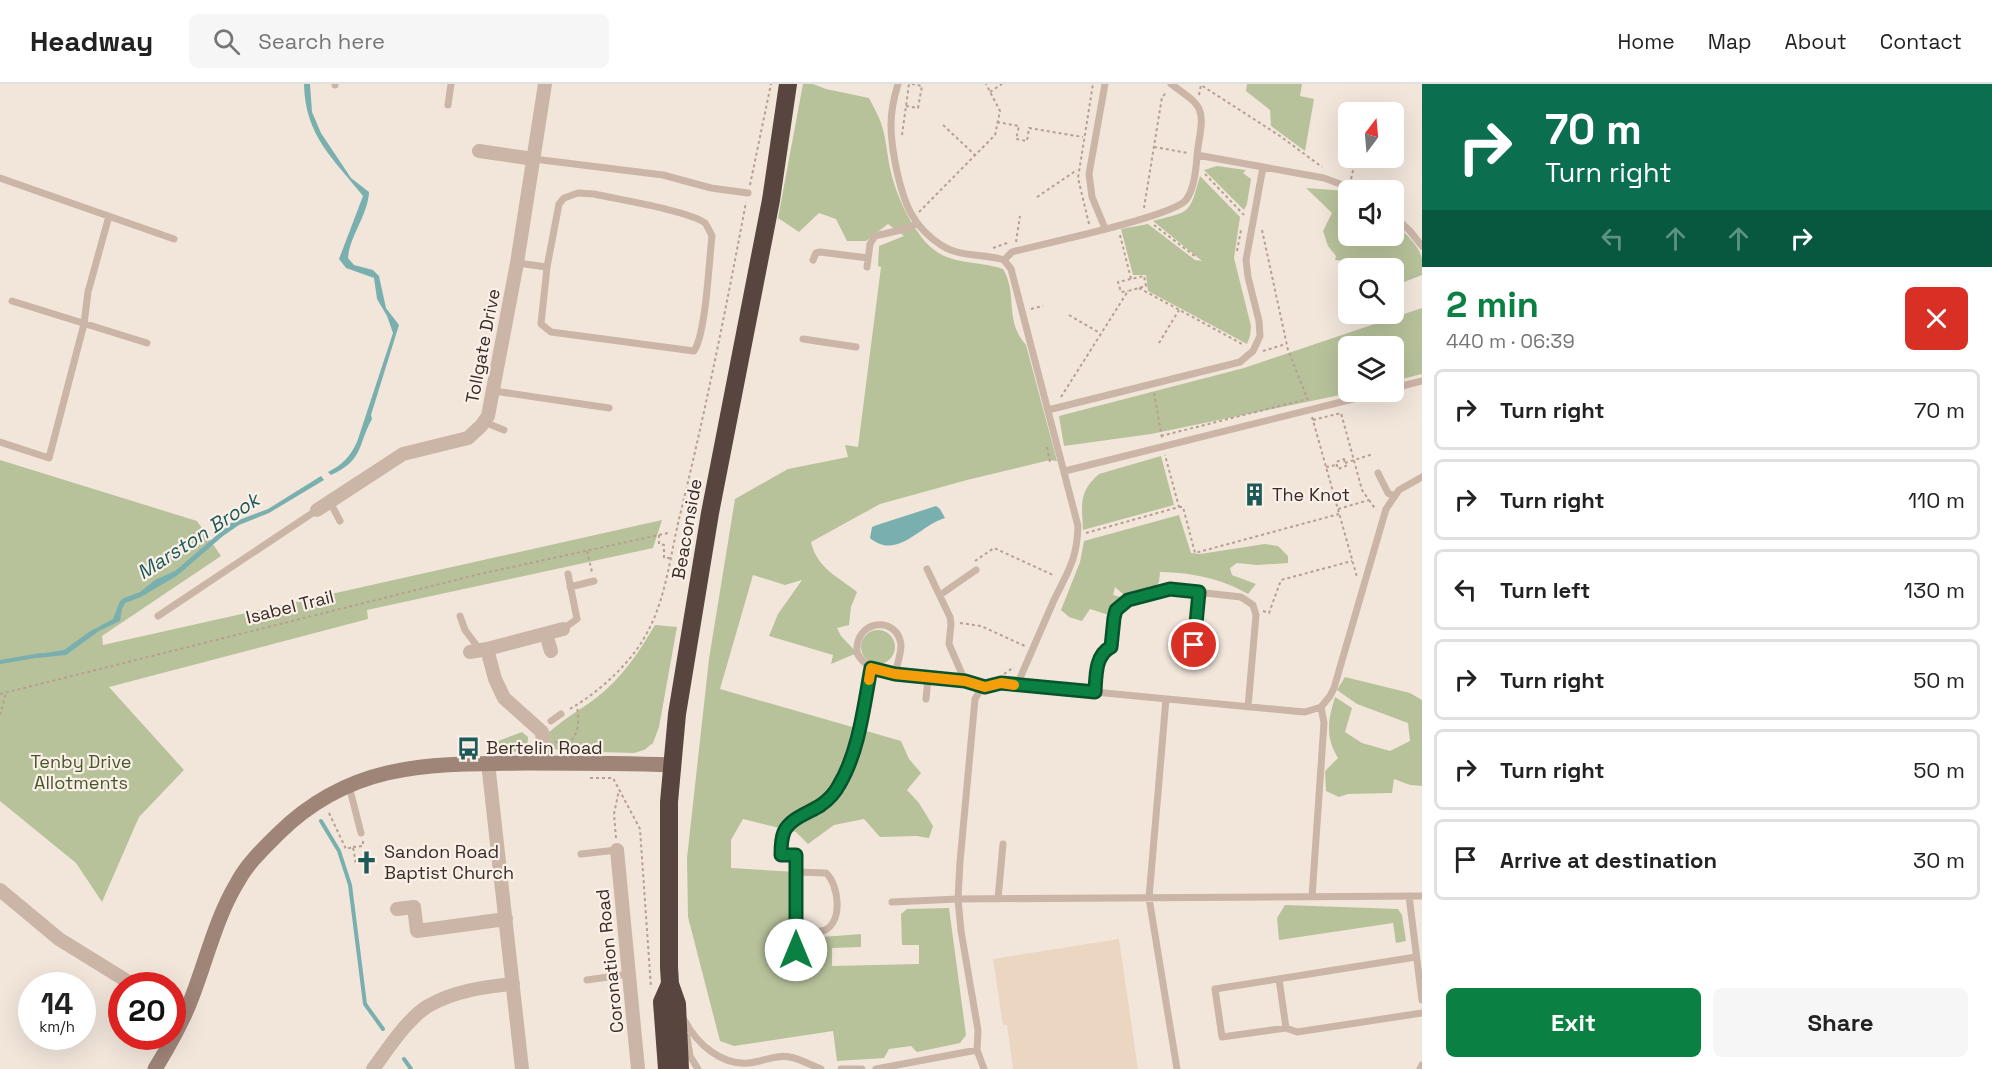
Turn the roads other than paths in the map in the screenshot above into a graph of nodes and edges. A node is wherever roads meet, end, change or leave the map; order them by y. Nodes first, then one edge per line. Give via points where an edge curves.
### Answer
1 (451, 84) edge
2 (544, 84) edge
3 (788, 84) edge
4 (898, 84) edge
5 (1105, 84) edge
6 (1172, 85) edge
7 (448, 105) dead end
8 (479, 151) dead end
9 (1197, 155) junction
10 (534, 159) junction
11 (1263, 167) junction
12 (0, 178) edge
13 (1338, 183) edge
14 (748, 193) road end
15 (109, 216) junction
16 (920, 221) junction
17 (1404, 225) edge
18 (1105, 228) junction
19 (174, 239) dead end
20 (1422, 246) edge
21 (868, 258) junction
22 (813, 260) dead end
23 (1004, 260) junction
24 (517, 263) junction
25 (547, 267) junction
26 (867, 267) dead end
27 (12, 301) dead end
28 (84, 324) junction
29 (803, 339) dead end
30 (147, 343) dead end
31 (856, 346) dead end
32 (1422, 381) edge
33 (1404, 386) edge
34 (494, 391) junction
35 (1342, 402) edge
36 (609, 408) dead end
37 (1048, 410) junction
38 (484, 422) junction
39 (504, 430) dead end
40 (0, 442) edge
41 (1065, 471) junction
42 (1378, 473) dead end
43 (1422, 477) edge
44 (1394, 496) junction
45 (330, 502) junction
46 (317, 510) joint
47 (340, 521) dead end
48 (927, 569) dead end
49 (976, 570) road end
50 (568, 574) dead end
51 (594, 581) road end
52 (570, 587) junction
53 (1199, 592) junction
54 (940, 595) junction
55 (158, 616) dead end
56 (460, 616) dead end
57 (563, 629) joint
58 (546, 634) junction
59 (1194, 645) dead end
60 (479, 650) junction
61 (551, 651) dead end
62 (871, 668) junction
63 (895, 674) junction
64 (928, 678) junction
65 (965, 681) junction
66 (1017, 685) junction
67 (985, 687) junction
68 (1095, 692) junction
69 (926, 699) dead end
70 (1166, 699) junction
71 (1248, 707) junction
72 (1321, 707) junction
73 (561, 714) road end
74 (551, 721) dead end
75 (488, 763) junction
76 (545, 763) junction
77 (672, 765) junction
78 (349, 786) junction
79 (361, 833) dead end
80 (1002, 844) dead end
81 (617, 849) joint
82 (581, 854) dead end
83 (796, 872) junction
84 (0, 890) edge
85 (1409, 896) junction
86 (1422, 896) edge
87 (1312, 897) junction
88 (1149, 898) junction
89 (958, 899) junction
90 (998, 899) junction
91 (892, 902) dead end
92 (397, 909) dead end
93 (506, 920) junction
94 (796, 931) junction
95 (796, 950) dead end
96 (1416, 957) junction
97 (112, 972) edge
98 (629, 974) junction
99 (1279, 979) junction
100 (587, 980) dead end
101 (513, 984) junction
102 (670, 984) junction
103 (186, 996) edge
104 (1422, 1000) edge
105 (676, 1004) junction
106 (1422, 1013) edge
107 (685, 1021) junction
108 (1286, 1028) junction
109 (163, 1050) edge
110 (977, 1050) junction
111 (920, 1061) junction
112 (744, 1066) edge
113 (155, 1069) edge
114 (373, 1069) edge
115 (522, 1069) edge
116 (638, 1069) edge
117 (667, 1069) edge
118 (680, 1069) edge
119 (698, 1069) edge
120 (821, 1069) edge
121 (841, 1069) edge
122 (862, 1069) edge
123 (876, 1069) edge
124 (921, 1069) edge
125 (984, 1069) edge
126 (1177, 1069) edge

1 - 7 lane
2 - 10 street, Tollgate Drive
3 - 77 highway, Beaconside via 771,200 705,542
4 - 16 lane via 892,139 905,202
5 - 18 lane via 1089,174 1092,197
6 - 9 lane via 1197,104 1202,117
8 - 10 street
9 - 11 lane
9 - 18 lane via 1192,187 1185,201 1172,209
10 - 14 lane via 663,175
10 - 24 street, Tollgate Drive
11 - 13 lane
11 - 37 lane via 1246,260 1261,329 1257,345 1247,357 1240,362
12 - 15 lane
15 - 19 lane
15 - 28 lane via 88,292
16 - 21 lane via 909,228 875,236
16 - 23 lane via 942,245 952,250
17 - 20 lane
18 - 23 lane via 1012,252
21 - 22 lane via 841,259 820,252
21 - 26 lane
23 - 37 lane via 1011,269
24 - 25 lane
24 - 34 street, Tollgate Drive
25 - 25 lane via 559,204 570,195 594,194 688,215 704,223 712,236 698,346 687,352 551,332 540,320
27 - 28 lane
28 - 30 lane
28 - 40 lane via 49,458
29 - 31 lane
32 - 33 lane
34 - 36 lane
34 - 38 street, Tollgate Drive
35 - 41 lane
37 - 41 lane
38 - 39 lane
38 - 45 street, Tollgate Drive via 462,441 403,454
41 - 66 lane via 1077,516 1077,545 1070,570
42 - 44 lane via 1388,493
43 - 44 lane
44 - 72 lane via 1386,509 1334,688
45 - 46 street, Tollgate Drive
45 - 47 lane
46 - 55 lane
48 - 54 lane
49 - 54 lane
50 - 52 lane
51 - 52 lane
52 - 57 lane via 577,619
53 - 59 lane
53 - 68 lane via 1170,589 1131,598 1119,606 1111,647 1099,659
53 - 71 lane via 1241,597 1256,610
54 - 65 lane via 950,617 949,644
56 - 60 lane
57 - 58 street
58 - 60 street
58 - 61 street
60 - 76 street via 504,698 542,732
62 - 63 lane
62 - 63 lane via 857,653 858,639 867,628 882,625 899,638
62 - 83 lane via 857,735 840,784 821,805 791,822 782,837 781,855 796,855
63 - 64 lane
64 - 65 lane
64 - 69 lane
65 - 67 lane
66 - 67 lane
66 - 68 lane
67 - 89 lane via 975,699
68 - 70 lane
70 - 71 lane
70 - 88 lane
71 - 72 lane via 1305,712
72 - 87 lane via 1324,723
73 - 74 lane
75 - 76 main road
75 - 78 main road via 438,764 393,771
75 - 93 street
76 - 77 main road
77 - 102 highway, Beaconside
78 - 79 lane
78 - 103 main road via 324,797 291,821 238,879
80 - 90 lane
81 - 82 lane
81 - 98 street, Coronation Road
83 - 94 lane
83 - 94 lane via 826,873 836,890 835,918 828,928
84 - 97 street via 59,939
85 - 86 lane
85 - 87 lane
85 - 96 lane
87 - 88 lane
88 - 90 lane
88 - 126 lane
89 - 90 lane
89 - 91 lane
89 - 110 lane via 978,1030
92 - 93 street via 414,907 417,931
93 - 101 street
94 - 95 lane
96 - 99 lane
96 - 104 lane
98 - 100 lane
98 - 116 street, Coronation Road
99 - 108 lane
99 - 108 lane via 1215,989 1222,1037
101 - 114 street via 453,994 426,1007
101 - 115 street
102 - 105 highway, Beaconside
102 - 117 highway, Beaconside via 662,1002
105 - 107 lane
105 - 118 highway, Beaconside
106 - 108 lane via 1297,1032
107 - 112 lane via 703,1046
107 - 119 lane via 690,1056
109 - 113 main road
110 - 111 lane
110 - 125 lane
111 - 123 lane
111 - 124 lane
112 - 120 lane via 789,1056
121 - 122 lane

